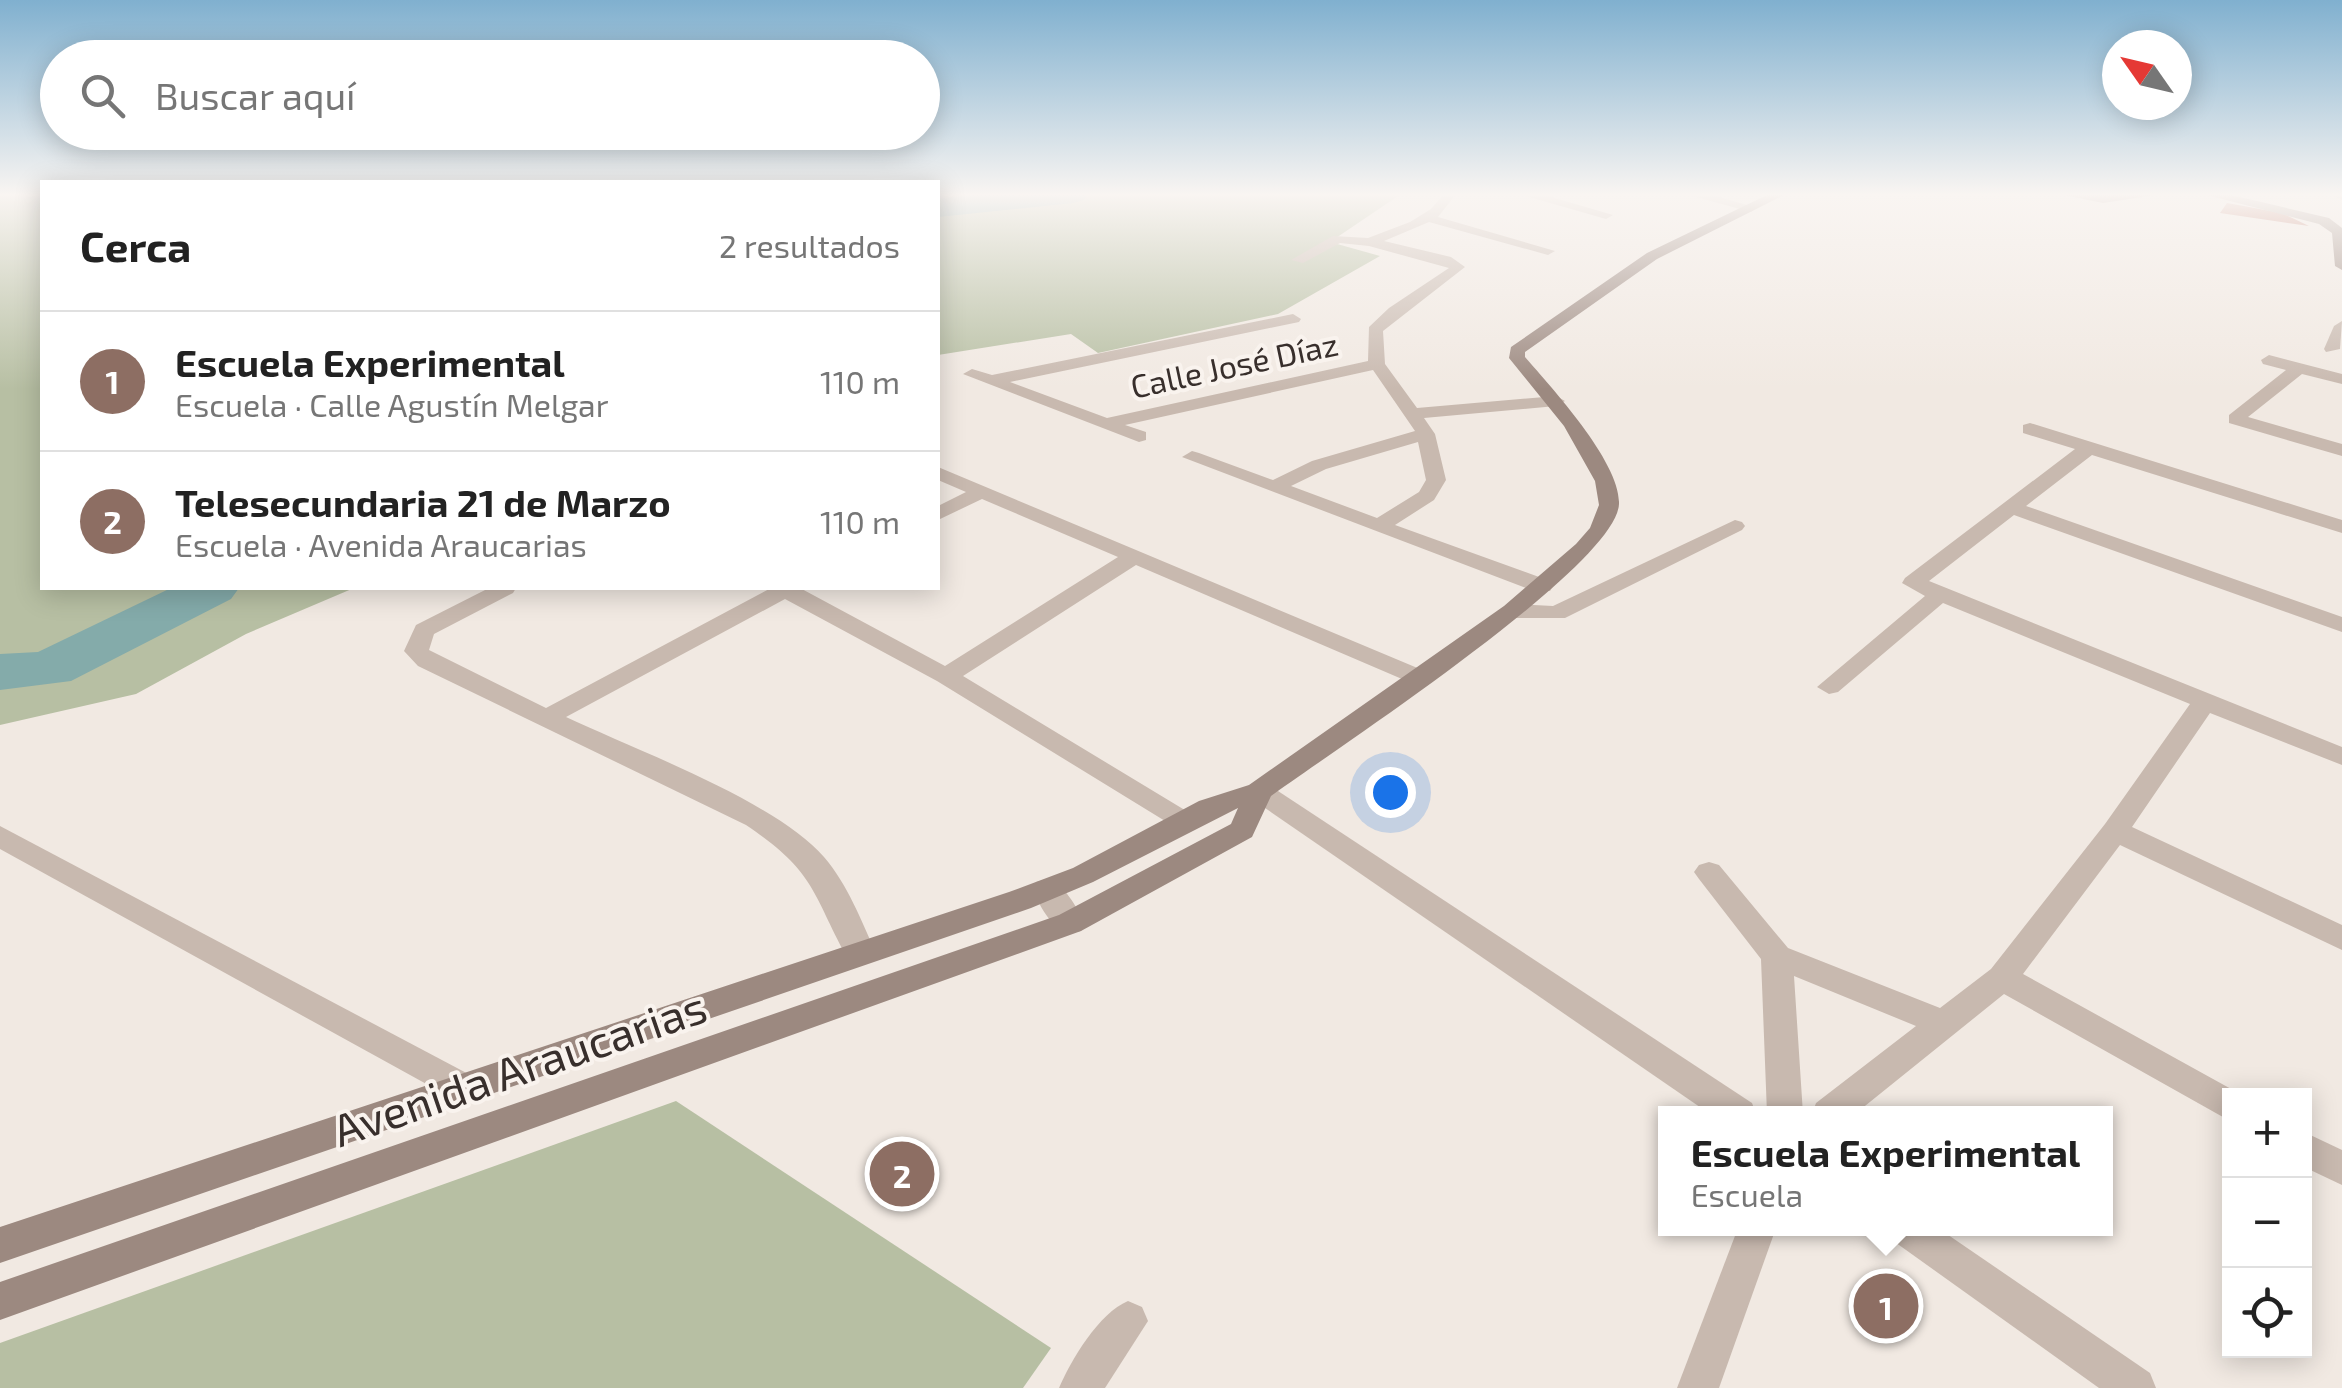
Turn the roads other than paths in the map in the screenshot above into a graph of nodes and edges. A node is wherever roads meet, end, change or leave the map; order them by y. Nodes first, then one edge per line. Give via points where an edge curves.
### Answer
1 (1441, 259) edge
2 (1648, 259) edge
3 (1294, 318) dead end
4 (2342, 326) edge
5 (2332, 349) dead end
6 (2269, 360) dead end
7 (1377, 364) junction
8 (2299, 368) junction
9 (2342, 379) edge
10 (1556, 402) junction
11 (1414, 414) junction
12 (1104, 424) junction
13 (2030, 429) dead end
14 (1426, 434) junction
15 (1138, 436) dead end
16 (2090, 447) junction
17 (2342, 450) edge
18 (1192, 457) dead end
19 (940, 475) edge
20 (1274, 487) junction
21 (981, 492) junction
22 (2010, 507) junction
23 (940, 513) edge
24 (1379, 526) junction
25 (1735, 526) dead end
26 (2342, 528) edge
27 (1136, 555) junction
28 (1542, 586) junction
29 (501, 590) edge
30 (781, 590) edge
31 (789, 590) edge
32 (1941, 594) junction
33 (1512, 610) junction
34 (2342, 625) edge
35 (946, 676) junction
36 (1418, 678) junction
37 (1829, 687) dead end
38 (2205, 701) junction
39 (546, 718) junction
40 (2342, 757) edge
41 (1259, 792) junction
42 (1183, 822) junction
43 (2115, 831) junction
44 (0, 836) edge
45 (1709, 872) dead end
46 (1047, 890) junction
47 (1070, 923) junction
48 (2342, 938) edge
49 (860, 952) junction
50 (1777, 956) junction
51 (2002, 978) junction
52 (1945, 1024) junction
53 (462, 1087) junction
54 (2222, 1102) edge
55 (1727, 1106) edge
56 (1785, 1106) edge
57 (1839, 1106) edge
58 (2312, 1153) edge
59 (2342, 1170) edge
60 (1754, 1236) edge
61 (1917, 1236) edge
62 (0, 1246) edge
63 (0, 1301) edge
64 (1128, 1321) dead end
65 (1080, 1388) edge
66 (1698, 1388) edge
67 (2135, 1388) edge

1 - 7 street, Calle José Díaz via 1458,267 1375,330
2 - 10 street, Avenida Araucarias via 1517,350
3 - 12 street via 981,378
4 - 5 street
6 - 8 street
7 - 11 street, Calle José Díaz
7 - 12 street, Calle José Díaz
8 - 9 street
8 - 17 street via 2235,419
10 - 11 street
10 - 28 street, Avenida Araucarias via 1606,481 1609,505 1592,539
11 - 14 street, Calle José Díaz
12 - 15 street
13 - 16 street
14 - 20 street via 1318,464
14 - 24 street, Calle José Díaz via 1434,489
16 - 22 street
16 - 26 street
18 - 20 street
19 - 21 street
20 - 24 street
21 - 23 street
21 - 27 street
22 - 32 street via 1912,583
22 - 34 street
24 - 28 street
25 - 33 street via 1557,612
27 - 35 street
27 - 36 street
28 - 33 street, Avenida Araucarias
29 - 39 street via 440,618 417,640 416,650
30 - 39 street
31 - 35 street
32 - 37 street
32 - 38 street
33 - 36 street, Avenida Araucarias
35 - 42 street
36 - 41 street, Avenida Araucarias
38 - 40 street
38 - 43 street
39 - 49 street via 795,842 825,873
41 - 42 street, Avenida Araucarias
41 - 47 street, Avenida Araucarias via 1242,830
41 - 55 street
42 - 46 street, Avenida Araucarias
43 - 48 street
43 - 51 street
44 - 53 street
45 - 50 street
46 - 47 street
46 - 49 street, Avenida Araucarias
47 - 63 street, Avenida Araucarias
49 - 53 street, Avenida Araucarias
50 - 52 street
50 - 56 street
51 - 52 street
51 - 54 street
52 - 57 street
53 - 62 street, Avenida Araucarias
58 - 59 street
60 - 66 street
61 - 67 street
64 - 65 street

